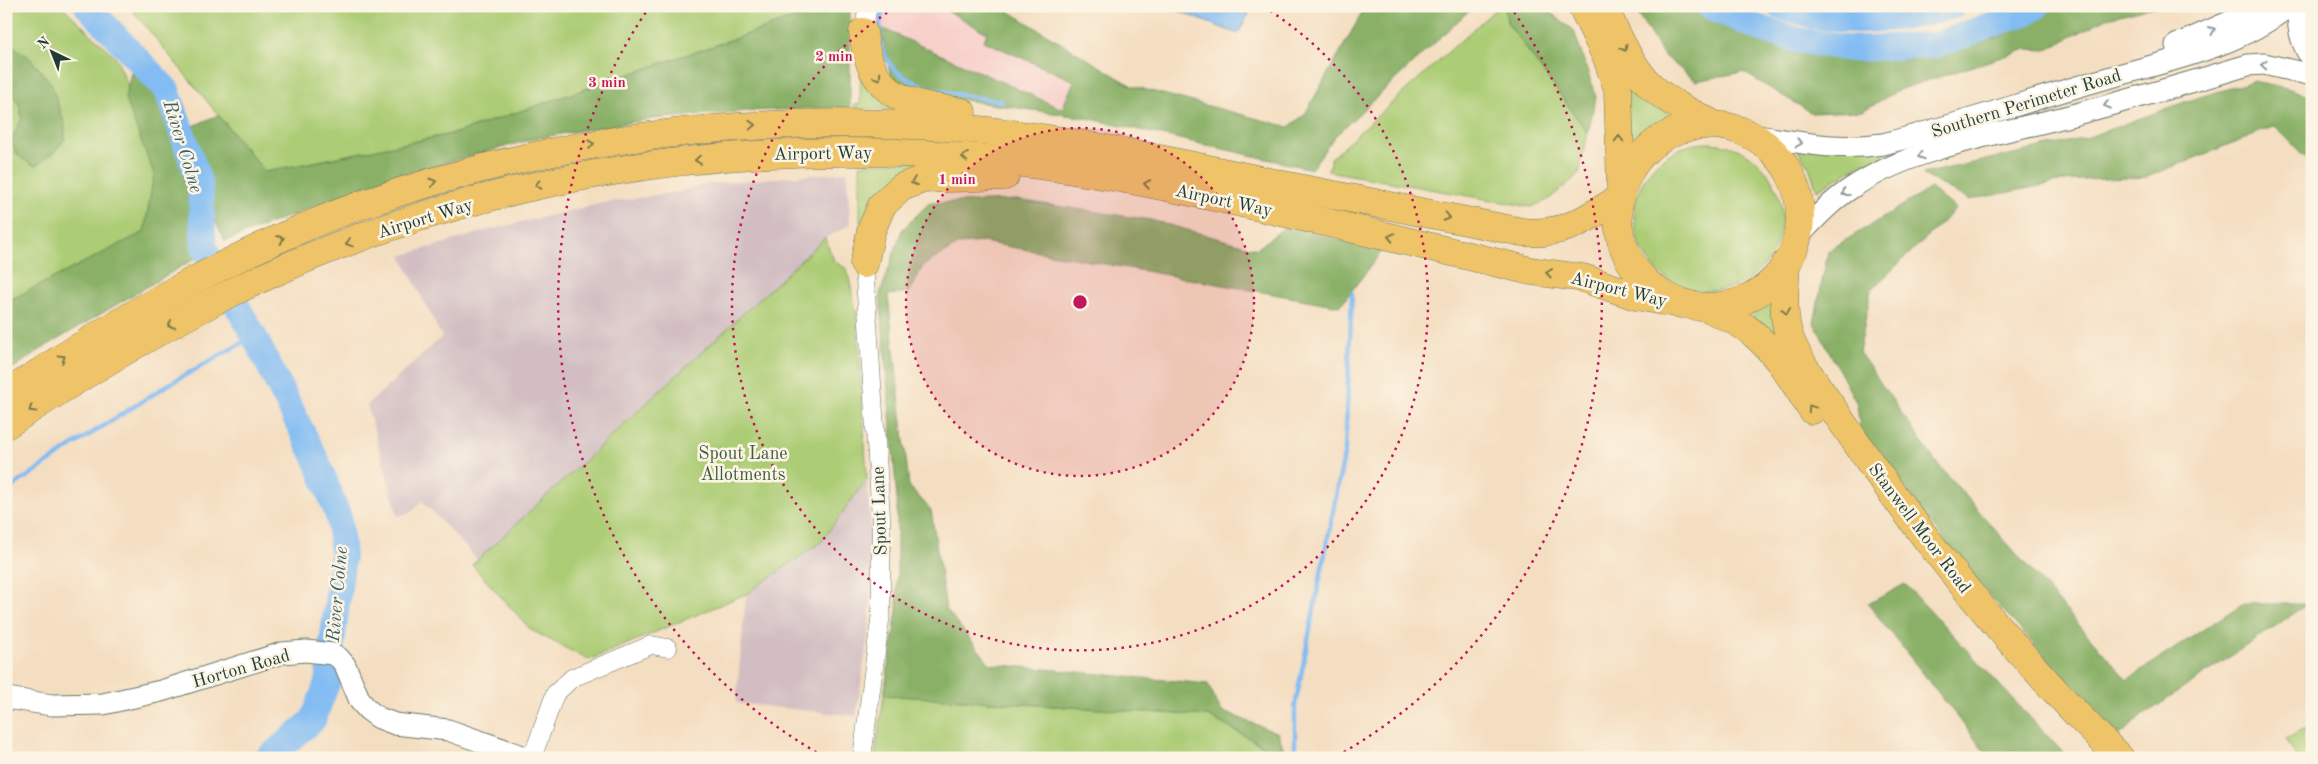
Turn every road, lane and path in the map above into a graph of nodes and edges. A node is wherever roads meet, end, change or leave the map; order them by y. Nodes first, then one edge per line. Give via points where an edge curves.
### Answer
1 (1582, 6) edge
2 (1603, 6) edge
3 (2256, 6) edge
4 (2289, 6) edge
5 (2299, 6) edge
6 (865, 19) edge
7 (2312, 60) edge
8 (2312, 74) edge
9 (2104, 79) junction
10 (1711, 123) junction
11 (1751, 135) junction
12 (1115, 150) junction
13 (1066, 169) junction
14 (1619, 194) junction
15 (1797, 238) junction
16 (864, 264) joint
17 (1786, 264) junction
18 (1693, 306) junction
19 (6, 394) edge
20 (6, 425) edge
21 (668, 648) dead end
22 (6, 698) edge
23 (528, 758) edge
24 (532, 758) edge
25 (862, 758) edge
26 (2096, 758) edge
27 (2120, 758) edge

14 -> 1 main road via 1618,90
2 -> 10 main road via 1629,56 1651,86
9 -> 3 street via 2145,56 2231,21
4 - 9 street, Southern Perimeter Road via 2237,38
5 - 7 street via 2300,38
6 -> 12 main road via 866,55 887,88 907,102 1044,124
8 -> 15 street, Southern Perimeter Road via 2264,64 2248,65 1934,151 1887,169 1853,187 1820,213
11 -> 9 street, Southern Perimeter Road via 1832,147 1882,144
10 - 11 main road
10 - 14 main road via 1662,140 1638,164
11 - 15 main road via 1780,158 1799,192 1802,216
12 -> 14 main road, Airport Way via 1539,234 1577,224
19 -> 12 main road, Airport Way via 90,342 237,259 362,205 527,156 647,135 781,123 885,123 1002,133
13 -> 16 main road via 1034,178 923,179 902,187 882,205 871,232
18 -> 13 main road, Airport Way via 1636,296 1583,278 1531,271 1210,195
13 -> 20 main road, Airport Way via 922,154 836,151 766,154 632,168 520,189 338,246 248,285 127,349
14 - 18 main road via 1616,227 1624,254 1658,291
15 - 17 main road
16 - 25 street, Spout Lane via 881,517 881,613
17 - 18 main road via 1771,281 1744,299 1730,305
17 -> 27 main road, Stanwell Moor Road via 1788,332 1799,357 1857,443 1960,582
26 -> 18 main road, Stanwell Moor Road via 1947,591 1881,507 1772,354 1755,335 1728,318
21 - 24 street via 651,645 572,678 555,694
22 - 23 street, Horton Road via 52,705 103,704 161,691 282,653 333,654 345,665 360,701 379,718 395,724 448,730

